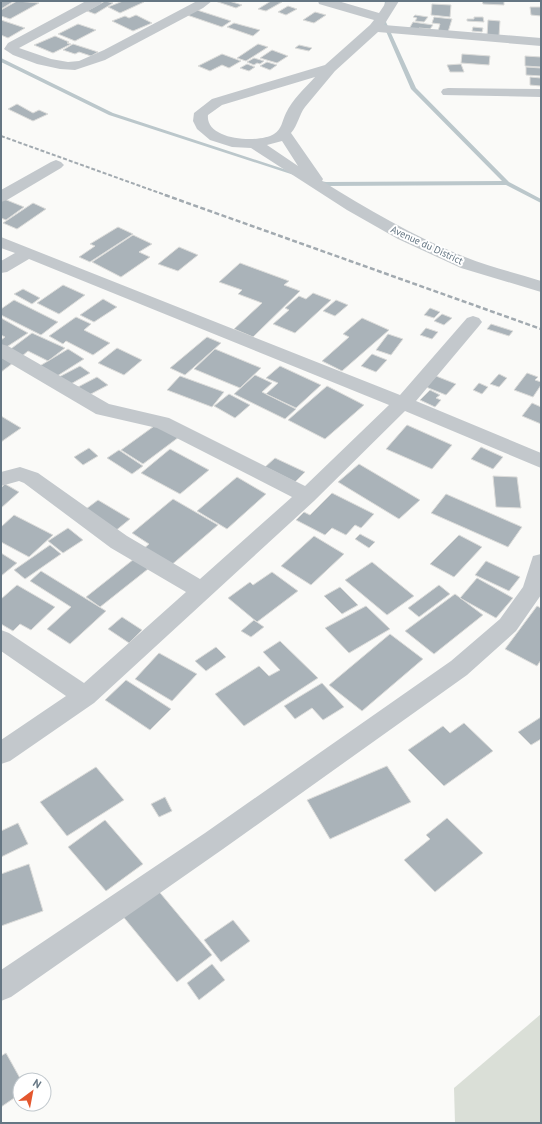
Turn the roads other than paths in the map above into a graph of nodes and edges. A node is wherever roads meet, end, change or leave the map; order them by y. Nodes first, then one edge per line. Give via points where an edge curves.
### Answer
1 (96, 1) edge
2 (206, 1) edge
3 (324, 1) edge
4 (393, 1) edge
5 (379, 23) junction
6 (541, 42) edge
7 (330, 68) junction
8 (448, 92) dead end
9 (541, 93) edge
10 (284, 133) junction
11 (253, 143) junction
12 (56, 165) dead end
13 (320, 186) junction
14 (1, 197) edge
15 (1, 242) edge
16 (28, 253) junction
17 (1, 268) edge
18 (541, 286) edge
19 (473, 322) dead end
20 (1, 350) edge
21 (403, 403) junction
22 (541, 461) edge
23 (1, 479) edge
24 (307, 496) junction
25 (541, 562) edge
26 (202, 591) junction
27 (537, 591) edge
28 (1, 639) edge
29 (85, 696) junction
30 (1, 753) edge
31 (1, 986) edge

1 - 2 street via 11,49 64,66 87,63
3 - 5 street
4 - 5 street, Avenue du District
5 - 6 street
5 - 7 street, Avenue du District
7 - 10 street, Avenue du District via 299,104
7 - 11 street, Avenue du District via 226,98 201,113 200,122 204,129 215,137 232,142
8 - 9 street
10 - 11 street, Avenue du District via 272,140
10 - 13 street, Avenue du District
11 - 13 street, Avenue du District
12 - 14 street
13 - 18 street, Avenue du District via 384,225 457,260
15 - 16 street
16 - 17 street
16 - 21 street
19 - 21 street via 430,376
20 - 24 street via 103,409 162,422
21 - 22 street
21 - 24 street
23 - 26 street via 20,474 31,478 119,542
24 - 26 street
25 - 27 street
26 - 29 street
27 - 31 street via 508,625 459,668 214,842
28 - 29 street
29 - 30 street

